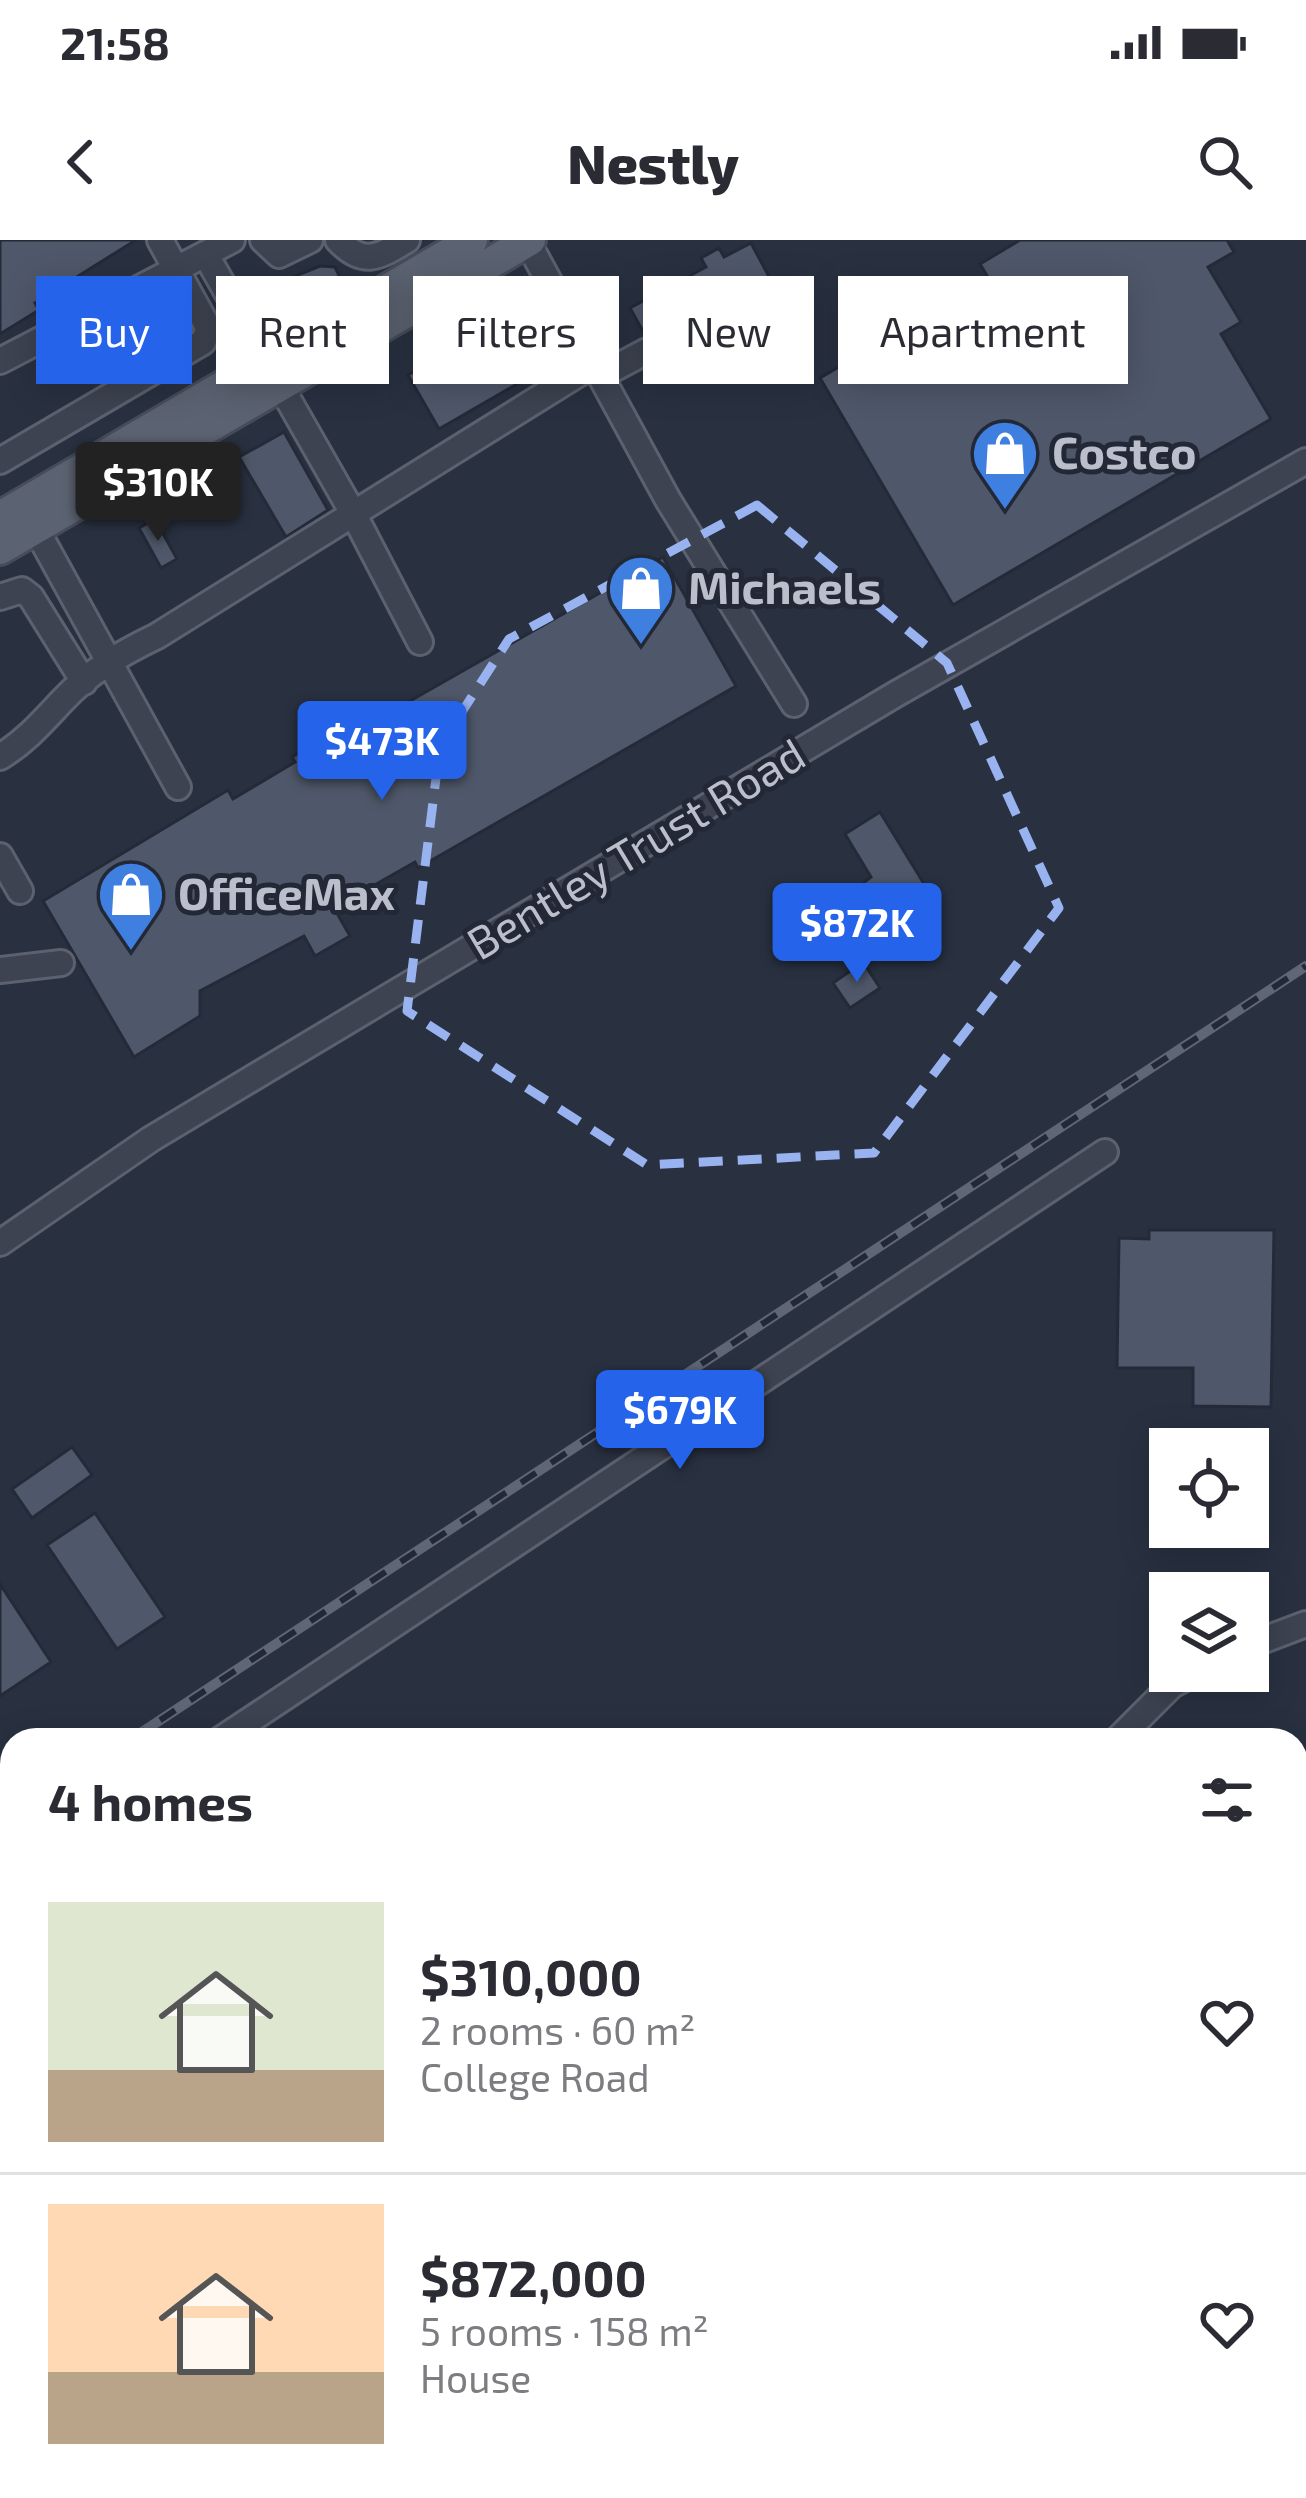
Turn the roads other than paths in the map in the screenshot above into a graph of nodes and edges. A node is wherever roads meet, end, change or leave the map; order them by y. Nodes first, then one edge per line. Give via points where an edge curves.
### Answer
1 (160, 240) edge
2 (232, 240) edge
3 (263, 240) edge
4 (310, 240) edge
5 (338, 240) edge
6 (406, 240) edge
7 (472, 240) edge
8 (528, 241) edge
9 (438, 249) edge
10 (206, 256) junction
11 (175, 266) junction
12 (217, 276) edge
13 (547, 276) edge
14 (389, 281) edge
15 (0, 361) edge
16 (227, 384) edge
17 (280, 384) edge
18 (574, 384) edge
19 (605, 384) edge
20 (282, 388) junction
21 (1306, 450) edge
22 (0, 460) edge
23 (1298, 467) edge
24 (354, 515) junction
25 (0, 517) edge
26 (36, 529) junction
27 (0, 549) edge
28 (0, 597) edge
29 (420, 642) dead end
30 (109, 660) junction
31 (83, 682) junction
32 (794, 704) dead end
33 (0, 757) edge
34 (178, 787) dead end
35 (0, 856) edge
36 (20, 891) dead end
37 (61, 963) dead end
38 (0, 970) edge
39 (1105, 1152) dead end
40 (0, 1243) edge
41 (1306, 1624) edge
42 (1269, 1638) edge
43 (1165, 1692) edge
44 (238, 1728) edge
45 (1129, 1728) edge

1 - 11 street
2 - 10 street
3 - 4 street via 279,255
5 - 6 street via 366,259
7 - 9 main road
8 - 13 street
8 - 20 main road
9 - 14 main road
10 - 11 street
10 - 12 street
11 - 15 street
11 - 22 street via 209,329 203,342
16 - 25 main road
17 - 20 street
18 - 24 street
19 - 32 street
20 - 24 street
20 - 26 main road
21 - 23 street, Bentley Trust Road
23 - 40 street, Bentley Trust Road via 896,694 170,1128
24 - 29 street
24 - 30 street
26 - 27 main road
26 - 30 street
28 - 31 street via 22,590 31,597
30 - 31 street
30 - 34 street
31 - 33 street
35 - 36 street
37 - 38 street
39 - 44 street
41 - 42 street
43 - 45 street

